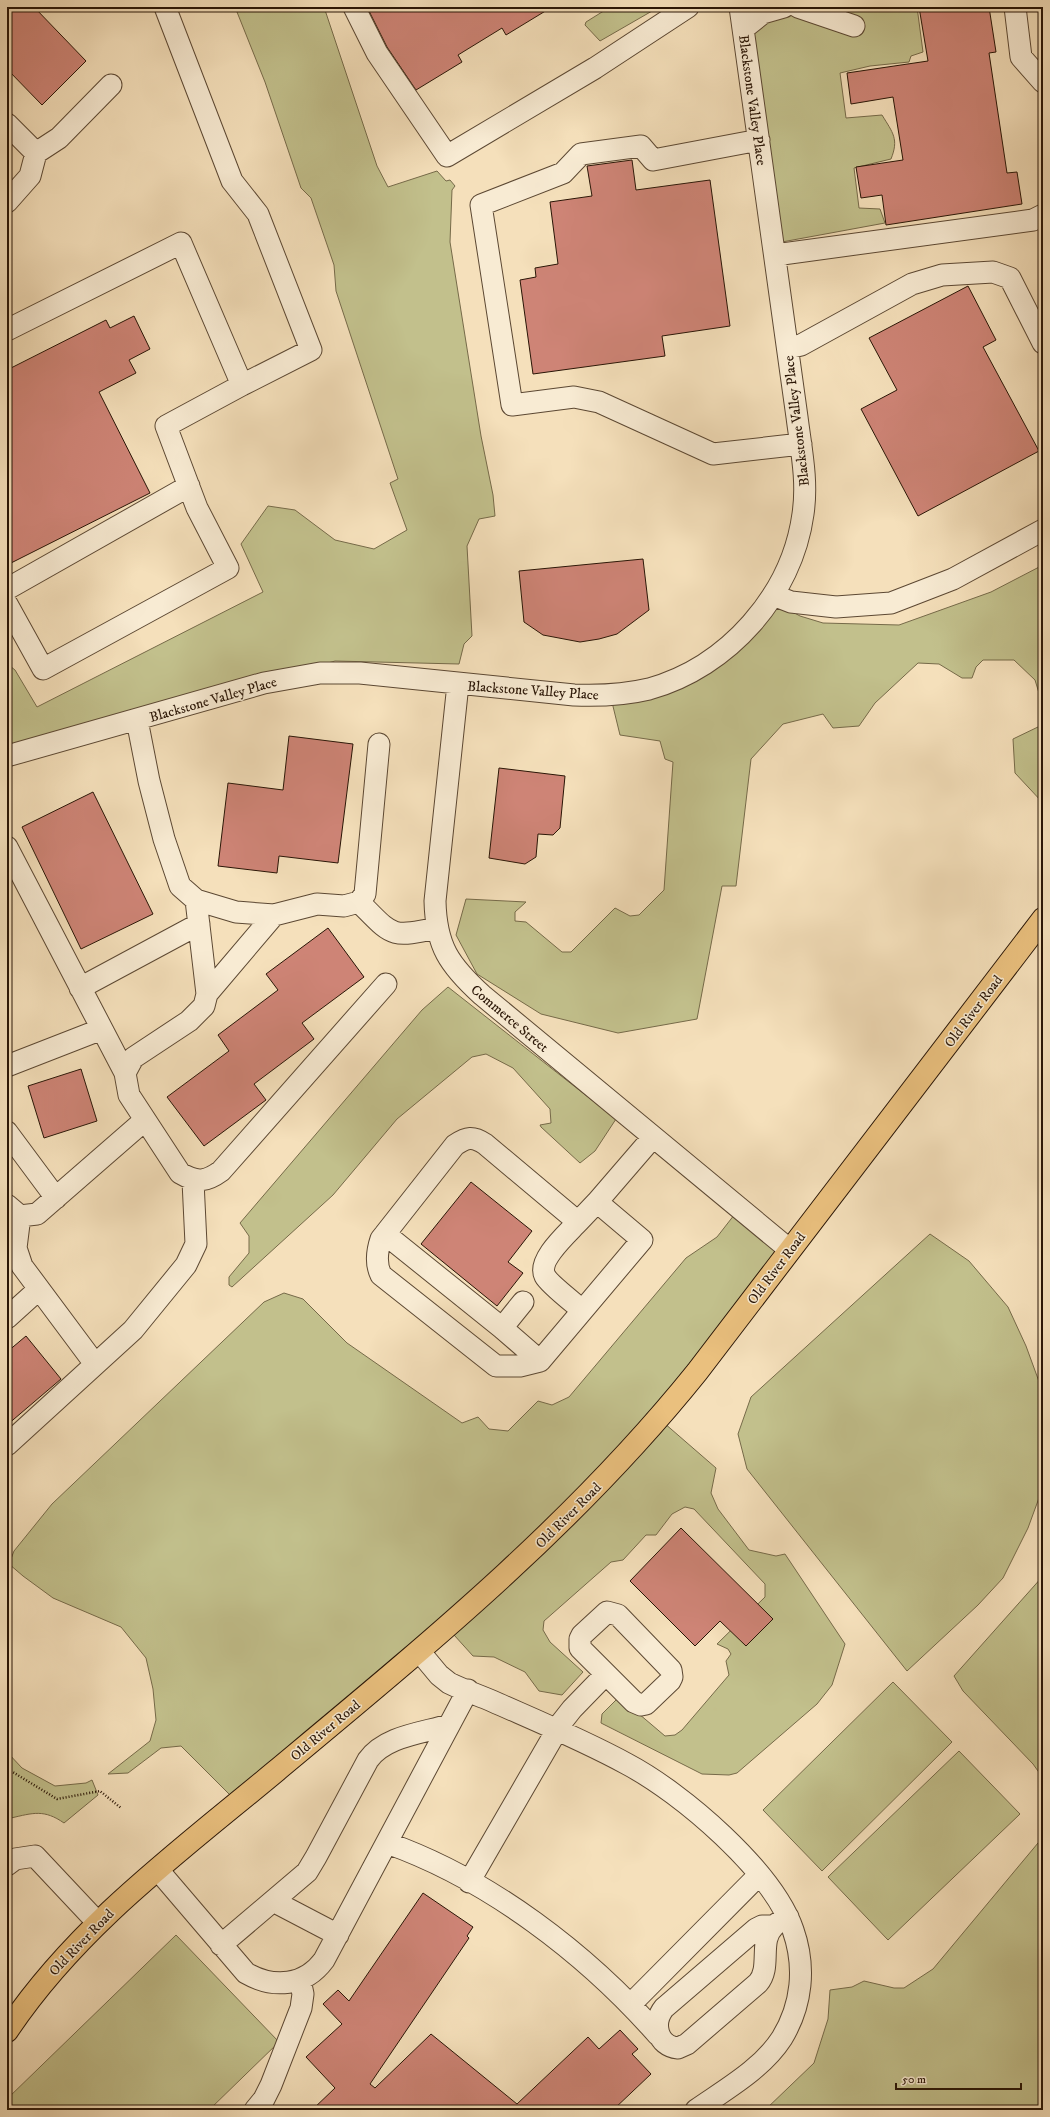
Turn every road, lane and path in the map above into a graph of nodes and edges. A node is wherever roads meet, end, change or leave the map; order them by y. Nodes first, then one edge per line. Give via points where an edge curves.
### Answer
1 (165, 7) edge
2 (354, 7) edge
3 (688, 7) edge
4 (740, 7) edge
5 (784, 7) edge
6 (798, 7) edge
7 (1015, 7) edge
8 (854, 26) dead end
9 (743, 29) junction
10 (1043, 82) edge
11 (112, 85) dead end
12 (7, 124) edge
13 (758, 140) junction
14 (36, 153) junction
15 (7, 202) edge
16 (1043, 215) edge
17 (775, 255) junction
18 (7, 330) edge
19 (1043, 344) edge
20 (788, 348) junction
21 (242, 385) junction
22 (801, 444) junction
23 (189, 486) junction
24 (1043, 530) edge
25 (7, 589) edge
26 (773, 595) junction
27 (7, 604) edge
28 (458, 684) junction
29 (137, 720) junction
30 (379, 744) dead end
31 (7, 756) edge
32 (7, 847) edge
33 (196, 900) junction
34 (359, 902) junction
35 (274, 915) junction
36 (1043, 919) edge
37 (199, 924) junction
38 (437, 928) junction
39 (386, 984) dead end
40 (80, 988) junction
41 (207, 994) junction
42 (102, 1029) junction
43 (7, 1066) edge
44 (125, 1073) junction
45 (146, 1120) junction
46 (7, 1132) edge
47 (653, 1137) junction
48 (193, 1181) junction
49 (56, 1198) junction
50 (597, 1202) junction
51 (14, 1210) edge
52 (578, 1222) junction
53 (386, 1234) junction
54 (790, 1250) junction
55 (12, 1252) edge
56 (38, 1290) junction
57 (523, 1302) dead end
58 (582, 1310) junction
59 (7, 1318) edge
60 (502, 1328) junction
61 (540, 1361) junction
62 (95, 1364) junction
63 (7, 1444) edge
64 (419, 1651) junction
65 (606, 1674) junction
66 (468, 1690) junction
67 (449, 1725) junction
68 (557, 1730) junction
69 (7, 1766) edge
70 (121, 1808) dead end
71 (387, 1843) junction
72 (7, 1866) edge
73 (158, 1870) junction
74 (759, 1875) junction
75 (469, 1882) junction
76 (273, 1901) junction
77 (781, 1921) junction
78 (98, 1923) junction
79 (338, 1936) junction
80 (221, 1945) junction
81 (300, 1980) junction
82 (631, 2004) junction
83 (7, 2031) edge
84 (658, 2035) junction
85 (254, 2110) edge
86 (696, 2110) edge

1 - 21 street via 232,181 258,214 311,350
2 - 3 street via 377,53 447,156 595,68
4 - 9 street, Blackstone Valley Place
5 - 9 street via 763,13
6 - 8 street
7 - 10 street via 1021,57
9 - 13 street, Blackstone Valley Place
11 - 14 street via 60,138
12 - 14 street
13 - 17 street, Blackstone Valley Place
13 - 22 street via 653,160 641,146 581,154 563,173 480,205 512,405 574,397 599,402 713,454
14 - 15 street via 30,176
16 - 17 street via 1033,220
17 - 20 street, Blackstone Valley Place
18 - 21 street via 181,243
19 - 20 street via 1010,278 993,272 942,275 912,284 801,345
20 - 22 street, Blackstone Valley Place
21 - 23 street via 166,426
22 - 26 street, Blackstone Valley Place via 805,485 802,523 788,567
23 - 25 street
23 - 27 street via 197,508 228,568 42,669
24 - 26 street via 953,579 891,603 836,607 792,602
26 - 28 street, Blackstone Valley Place via 743,634 717,656 678,679 649,689 591,696
28 - 29 street, Blackstone Valley Place via 360,674 314,674 264,683
28 - 38 street, Commerce Street via 436,885
29 - 31 street, Blackstone Valley Place
29 - 33 street via 164,839 180,886
30 - 34 street via 365,894
32 - 40 street
33 - 35 street via 236,912
33 - 37 street
34 - 35 street via 344,906 317,904
34 - 38 street via 387,931 404,935
35 - 41 street
36 - 54 main road, Old River Road
37 - 40 street
37 - 41 street
38 - 47 street, Commerce Street via 445,954 466,980
39 - 48 street via 221,1171 211,1178
40 - 42 street
41 - 44 street via 204,1006 189,1021 133,1058
42 - 43 street
42 - 44 street
44 - 45 street via 129,1095
45 - 48 street via 180,1173
45 - 49 street
46 - 49 street
47 - 50 street
47 - 54 street, Commerce Street
48 - 62 street via 196,1244 186,1265 133,1330
49 - 51 street via 37,1214
50 - 52 street
50 - 58 street via 642,1240
51 - 55 street
52 - 53 street via 486,1144 475,1138 465,1138 454,1144
52 - 58 street via 546,1258 543,1266 545,1276
53 - 60 street
53 - 61 street via 378,1250 377,1262 381,1275 496,1366 520,1366
54 - 64 main road, Old River Road via 697,1372 630,1451 532,1551
55 - 56 street
56 - 59 street
56 - 62 street
57 - 60 street
58 - 61 street
60 - 61 street
62 - 63 street
64 - 66 street via 444,1679 456,1687
64 - 73 main road, Old River Road
65 - 65 street via 634,1702 641,1705 650,1701 670,1681 672,1673 669,1666 611,1612 603,1614 582,1635 580,1644 582,1651
65 - 68 street via 572,1709
66 - 67 street
66 - 68 street
67 - 71 street
67 - 76 street via 388,1742 376,1750 368,1760 312,1864 301,1878
68 - 74 street via 628,1764 665,1788 715,1829
68 - 75 street
69 - 70 path via 57,1799 100,1791
71 - 75 street via 426,1859
71 - 79 street
72 - 78 street via 15,1859 35,1856
73 - 78 main road, Old River Road
73 - 80 street
74 - 77 street
74 - 82 street
75 - 82 street via 507,1904 551,1935
76 - 79 street
76 - 80 street
77 - 84 street via 756,1929 664,2008 658,2020
77 - 84 street via 768,1937 764,1973 758,1983 683,2047 669,2046
77 - 86 street via 797,1943 801,1976 798,1998 789,2025 778,2043 761,2062
78 - 83 main road, Old River Road via 43,1981
79 - 81 street via 320,1966
80 - 81 street via 240,1968 260,1980 284,1983
81 - 85 street via 303,1994 301,2008 271,2085 264,2099
82 - 84 street

